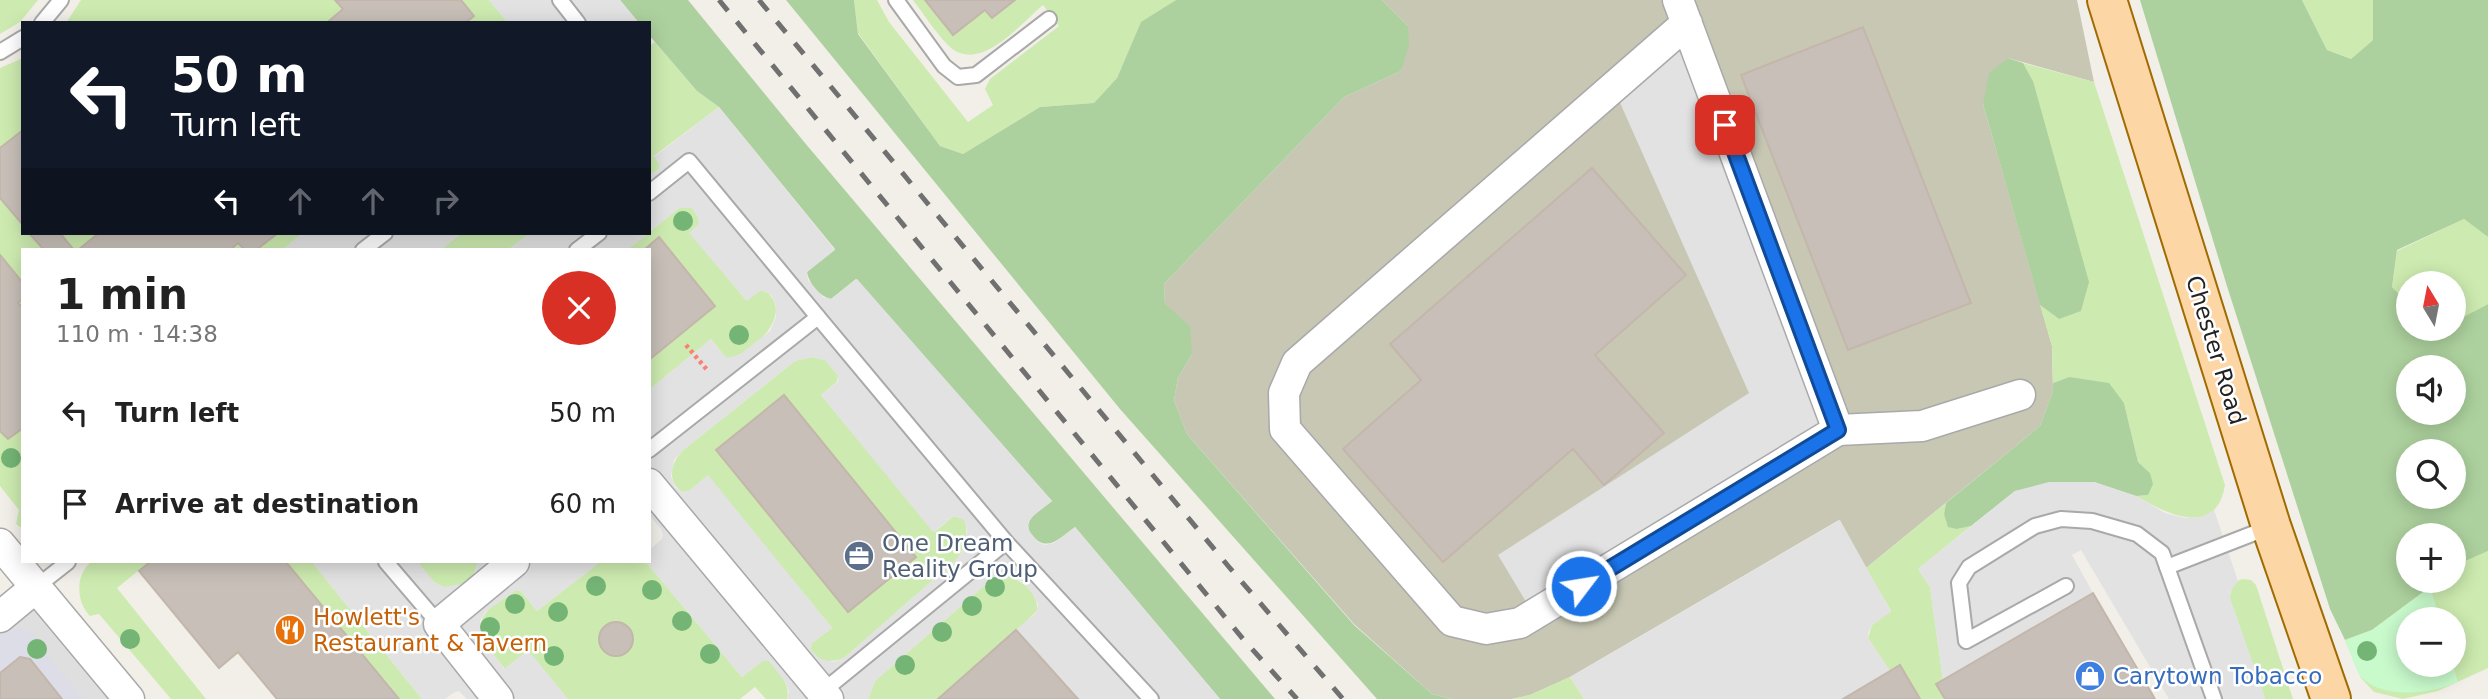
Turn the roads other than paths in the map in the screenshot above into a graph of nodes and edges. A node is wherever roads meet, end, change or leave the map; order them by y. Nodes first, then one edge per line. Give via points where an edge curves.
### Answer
1 (61, 0) edge
2 (560, 0) edge
3 (896, 0) edge
4 (2107, 0) edge
5 (1682, 12) edge
6 (1049, 19) dead end
7 (44, 21) edge
8 (576, 21) edge
9 (21, 39) edge
10 (0, 52) edge
11 (651, 191) edge
12 (383, 235) edge
13 (596, 235) edge
14 (366, 248) edge
15 (580, 248) edge
16 (818, 317) junction
17 (2020, 395) dead end
18 (1838, 430) junction
19 (651, 448) edge
20 (651, 486) edge
21 (2271, 527) junction
22 (1006, 542) junction
23 (0, 544) edge
24 (67, 563) edge
25 (387, 563) edge
26 (513, 563) edge
27 (2167, 567) junction
28 (2066, 586) dead end
29 (35, 588) junction
30 (0, 617) edge
31 (439, 624) junction
32 (821, 697) edge
33 (129, 699) edge
34 (498, 699) edge
35 (1151, 699) edge
36 (2214, 699) edge
37 (2331, 699) edge

1 - 7 lane
2 - 8 lane
3 - 6 lane via 944,66 958,77 976,75
4 - 21 main road, Chester Road
5 - 18 street
5 - 18 street via 1297,363 1284,393 1285,429 1452,621 1486,629 1520,624
9 - 10 lane
11 - 16 lane via 689,161
12 - 14 lane
13 - 15 lane
16 - 19 lane
16 - 22 lane
17 - 18 street via 1922,426
20 - 32 street
21 - 27 lane
21 - 37 main road, Chester Road
22 - 32 lane
22 - 35 lane
23 - 29 street
24 - 29 lane
25 - 31 lane
26 - 31 street
27 - 28 lane via 2162,553 2137,534 2092,521 2061,519 2035,526 1969,567 1959,583 1966,642
27 - 36 lane
29 - 30 street
29 - 33 street
31 - 34 street

